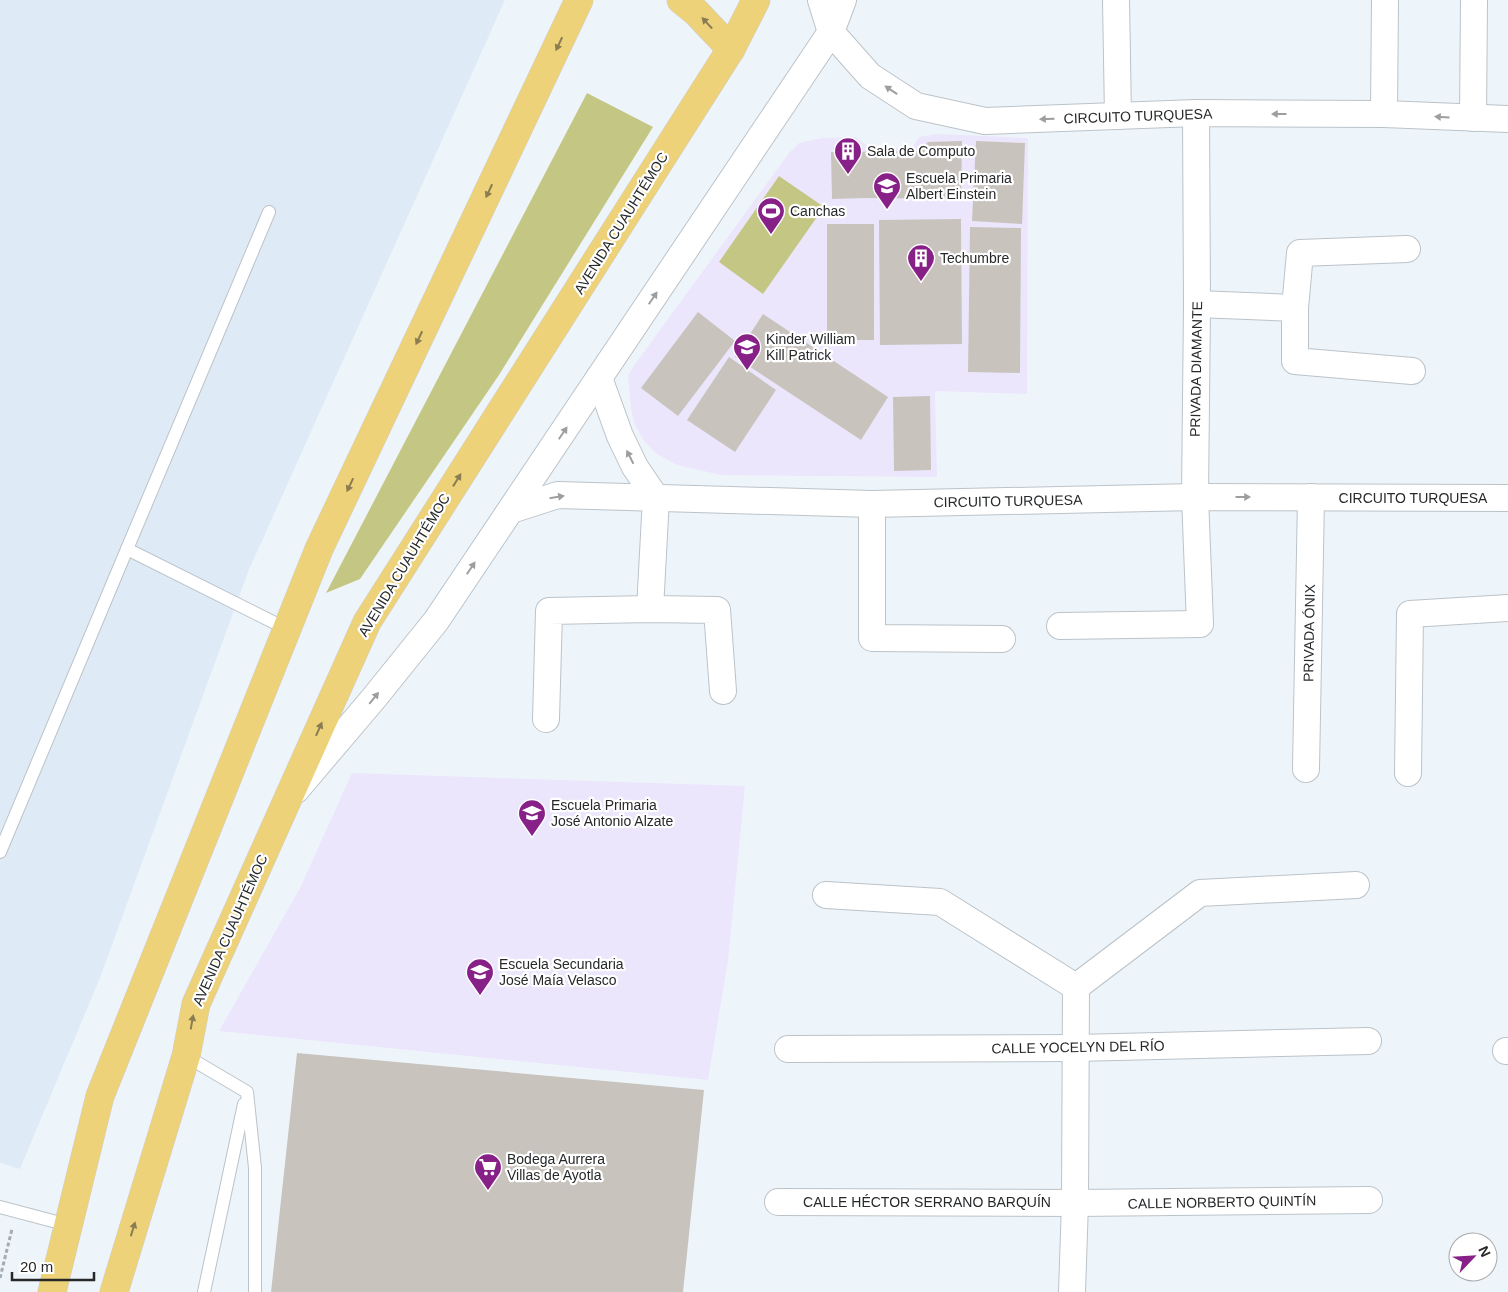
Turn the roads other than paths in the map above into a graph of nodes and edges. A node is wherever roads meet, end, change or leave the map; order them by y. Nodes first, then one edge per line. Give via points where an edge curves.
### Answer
1 (681, 0) edge
2 (756, 0) edge
3 (821, 0) edge
4 (843, 0) edge
5 (1116, 0) edge
6 (1385, 0) edge
7 (1474, 0) edge
8 (582, 2) edge
9 (831, 32) junction
10 (731, 49) junction
11 (1196, 113) junction
12 (1384, 114) junction
13 (1118, 116) junction
14 (1473, 118) junction
15 (1508, 119) edge
16 (269, 212) dead end
17 (1407, 249) dead end
18 (1197, 304) junction
19 (1295, 308) junction
20 (1412, 370) dead end
21 (599, 378) junction
22 (1194, 497) junction
23 (1311, 497) junction
24 (656, 498) junction
25 (1508, 498) edge
26 (872, 504) junction
27 (511, 510) junction
28 (127, 549) junction
29 (650, 608) junction
30 (1508, 608) edge
31 (1060, 626) dead end
32 (287, 630) junction
33 (1002, 639) dead end
34 (723, 691) dead end
35 (546, 720) dead end
36 (1306, 769) dead end
37 (1408, 773) dead end
38 (286, 802) junction
39 (0, 852) edge
40 (1356, 884) dead end
41 (826, 895) dead end
42 (1076, 987) junction
43 (1368, 1041) dead end
44 (1074, 1048) junction
45 (788, 1049) dead end
46 (186, 1056) junction
47 (247, 1092) junction
48 (1369, 1200) dead end
49 (778, 1202) dead end
50 (1075, 1203) junction
51 (0, 1207) edge
52 (68, 1225) junction
53 (52, 1292) edge
54 (114, 1292) edge
55 (204, 1292) edge
56 (255, 1292) edge
57 (1072, 1292) edge

10 -> 1 main road
2 - 10 main road, AVENIDA CUAUHTÉMOC
3 - 9 street, CIRCUITO TURQUESA
4 - 9 street
5 - 13 street
6 - 12 street
7 - 14 street
8 -> 32 main road via 319,549
13 -> 9 street, CIRCUITO TURQUESA via 985,121 916,106 870,76
21 -> 9 street
38 -> 10 main road, AVENIDA CUAUHTÉMOC via 367,622
12 -> 11 street, CIRCUITO TURQUESA
11 - 13 street, CIRCUITO TURQUESA
11 - 18 street, PRIVADA DIAMANTE
14 -> 12 street, CIRCUITO TURQUESA
14 - 15 street, CIRCUITO TURQUESA
16 - 28 lane
17 - 19 street via 1300,253
18 - 19 street
18 - 22 street, PRIVADA DIAMANTE
19 - 20 street via 1295,361
24 -> 21 street via 635,467 620,436
27 -> 21 street
22 -> 23 street, CIRCUITO TURQUESA
22 - 26 street, CIRCUITO TURQUESA
22 - 31 street, PRIVADA DIAMANTE via 1200,624
23 - 25 street, CIRCUITO TURQUESA
23 - 36 street, PRIVADA ÓNIX
24 - 26 street, CIRCUITO TURQUESA
27 -> 24 street, CIRCUITO TURQUESA via 558,495
24 - 29 street
26 - 33 street via 872,638
38 -> 27 street via 436,620
28 - 32 lane
28 - 39 lane
29 - 34 street via 717,610
29 - 35 street via 549,611
30 - 37 street via 1410,614
32 - 52 main road via 100,1096
46 -> 38 main road, AVENIDA CUAUHTÉMOC via 196,1004
40 - 42 street via 1200,893
41 - 42 street via 940,902
42 - 44 street
43 - 44 street, CALLE YOCELYN DEL RÍO
44 - 45 street, CALLE YOCELYN DEL RÍO
44 - 50 street
46 - 47 lane
54 -> 46 main road, AVENIDA CUAUHTÉMOC
47 - 55 lane
47 - 56 lane via 255,1168
48 - 50 street, CALLE NORBERTO QUINTÍN
49 - 50 street, CALLE HÉCTOR SERRANO BARQUÍN
50 - 57 street
51 - 52 lane
52 - 53 main road

